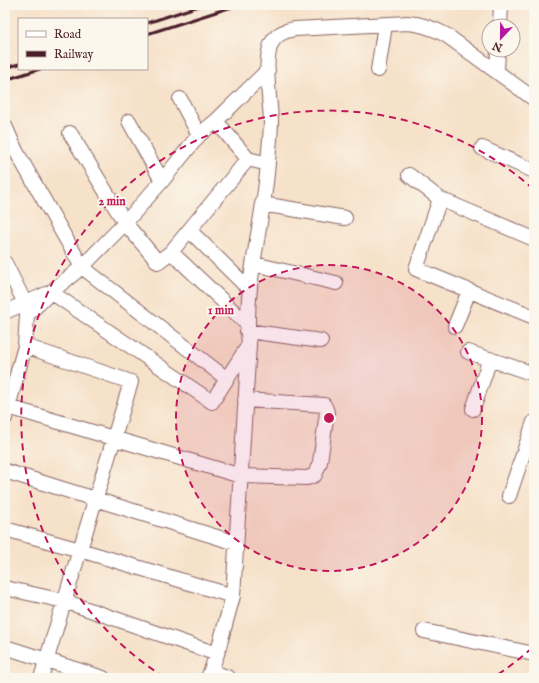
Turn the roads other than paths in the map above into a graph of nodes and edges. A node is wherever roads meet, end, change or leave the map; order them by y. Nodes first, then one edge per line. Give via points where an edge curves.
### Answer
1 (501, 5) edge
2 (500, 18) edge
3 (385, 25) junction
4 (498, 58) edge
5 (268, 70) junction
6 (378, 70) dead end
7 (497, 71) junction
8 (180, 99) dead end
9 (534, 99) edge
10 (129, 121) dead end
11 (216, 122) junction
12 (5, 126) edge
13 (70, 133) dead end
14 (199, 135) junction
15 (482, 148) dead end
16 (248, 159) junction
17 (268, 164) junction
18 (534, 171) edge
19 (409, 175) dead end
20 (162, 181) junction
21 (440, 198) junction
22 (262, 204) junction
23 (345, 218) dead end
24 (125, 223) junction
25 (189, 230) junction
26 (534, 239) edge
27 (171, 252) junction
28 (5, 263) edge
29 (254, 264) junction
30 (82, 267) junction
31 (336, 283) dead end
32 (250, 290) junction
33 (468, 291) junction
34 (51, 292) junction
35 (25, 303) junction
36 (5, 312) edge
37 (534, 317) edge
38 (455, 326) dead end
39 (248, 333) junction
40 (321, 341) dead end
41 (24, 346) junction
42 (468, 352) dead end
43 (490, 359) junction
44 (534, 374) edge
45 (227, 379) junction
46 (245, 400) junction
47 (473, 409) dead end
48 (6, 410) edge
49 (534, 422) edge
50 (114, 438) junction
51 (5, 470) edge
52 (241, 476) junction
53 (509, 496) dead end
54 (95, 499) junction
55 (5, 529) edge
56 (236, 543) junction
57 (80, 550) junction
58 (5, 588) edge
59 (233, 596) junction
60 (64, 601) junction
61 (424, 631) dead end
62 (5, 647) edge
63 (216, 654) junction
64 (534, 654) edge
65 (46, 660) junction
66 (209, 674) edge
67 (41, 678) edge
68 (104, 678) edge
69 (229, 678) edge

1 - 2 street
3 - 5 street via 295,29 283,32 270,45
3 - 6 street
3 - 7 street via 408,23 434,28
4 - 7 street
5 - 11 street
5 - 17 street via 271,122
7 - 9 street
8 - 14 street
10 - 20 street
11 - 14 street
11 - 16 street
12 - 30 street via 16,151
13 - 24 street
14 - 20 street
15 - 18 street
16 - 17 street
16 - 25 street
17 - 22 street
19 - 21 street
20 - 24 street
21 - 26 street
21 - 33 street via 416,270
22 - 23 street
22 - 29 street
24 - 27 street via 158,262
24 - 30 street
25 - 27 street
25 - 32 street
27 - 39 street
28 - 35 street
29 - 31 street
29 - 32 street
30 - 34 street
30 - 45 street
32 - 39 street
33 - 37 street
33 - 38 street
34 - 35 street
34 - 41 street via 27,315
34 - 45 street via 212,402
35 - 36 street
39 - 40 street
39 - 45 street
39 - 46 street
41 - 48 street
41 - 50 street via 131,382
42 - 43 street
43 - 44 street
43 - 47 street
46 - 52 street
46 - 52 street via 320,404 324,405 327,412 320,462 315,474 307,478
48 - 50 street
49 - 53 street
50 - 52 street
50 - 54 street
51 - 54 street
52 - 56 street
54 - 56 street
54 - 57 street
55 - 57 street
56 - 59 street
57 - 59 street
57 - 60 street
58 - 60 street
59 - 63 street
60 - 63 street
60 - 65 street
61 - 64 street
62 - 65 street
63 - 66 street
65 - 67 street
65 - 68 street
66 - 69 street

